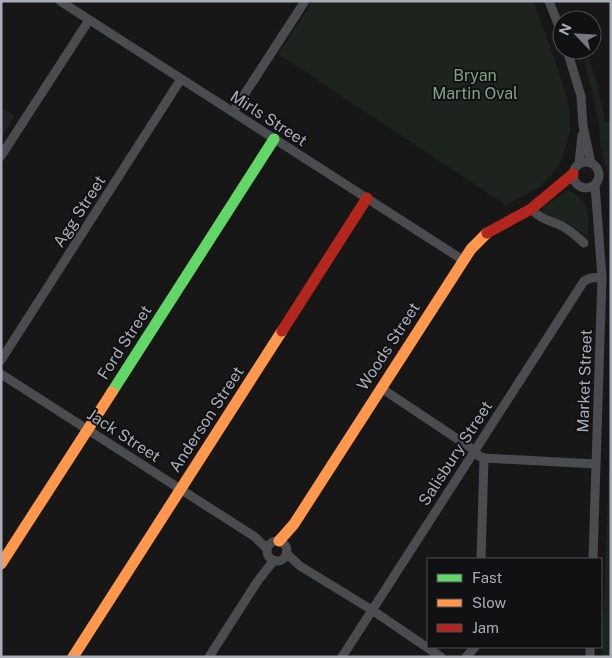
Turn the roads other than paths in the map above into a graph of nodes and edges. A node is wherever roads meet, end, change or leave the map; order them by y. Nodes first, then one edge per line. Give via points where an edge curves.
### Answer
1 (60, 1) edge
2 (305, 1) edge
3 (89, 20) junction
4 (570, 60) edge
5 (181, 79) junction
6 (233, 112) junction
7 (583, 126) junction
8 (274, 139) junction
9 (1, 156) edge
10 (591, 163) junction
11 (578, 178) junction
12 (595, 185) junction
13 (366, 198) junction
14 (595, 205) junction
15 (531, 208) junction
16 (584, 243) dead end
17 (463, 260) junction
18 (602, 277) junction
19 (1, 360) edge
20 (1, 374) edge
21 (380, 388) junction
22 (88, 429) junction
23 (474, 450) junction
24 (484, 458) junction
25 (596, 464) junction
26 (180, 489) junction
27 (277, 551) junction
28 (481, 558) edge
29 (593, 558) edge
30 (1, 564) edge
31 (372, 610) junction
32 (427, 646) edge
33 (431, 648) edge
34 (475, 648) edge
35 (443, 656) edge
36 (72, 657) edge
37 (209, 657) edge
38 (342, 657) edge
39 (466, 657) edge

1 - 3 street, Mirls Street
2 - 6 street
3 - 5 street, Mirls Street
3 - 9 street
4 - 7 street via 581,96
5 - 6 street, Mirls Street
5 - 19 street, Agg Street
6 - 8 street, Mirls Street
7 - 10 street
7 - 11 street
8 - 13 street, Mirls Street
8 - 22 street, Ford Street
10 - 11 street via 582,162
10 - 12 street via 599,173
11 - 12 street via 587,188
11 - 14 street, Market Street
11 - 15 street, Woods Street via 555,189
12 - 14 street, Market Street
13 - 17 street, Mirls Street
13 - 26 street, Anderson Street
14 - 18 street, Market Street
15 - 16 street via 544,220 561,225
15 - 17 street, Woods Street via 488,232
17 - 21 street, Woods Street
18 - 23 street, Salisbury Street via 584,281
18 - 25 street, Market Street
20 - 22 street, Jack Street
21 - 23 street
21 - 27 street, Woods Street
22 - 26 street, Jack Street
22 - 30 street, Ford Street
23 - 24 street
23 - 31 street, Salisbury Street
24 - 25 street
24 - 28 street
25 - 29 street, Market Street
26 - 27 street, Jack Street
26 - 36 street, Anderson Street
27 - 31 street, Jack Street
27 - 37 street, Woods Street
31 - 32 street, Jack Street
31 - 38 street, Salisbury Street
33 - 35 street, Jack Street
34 - 39 street

